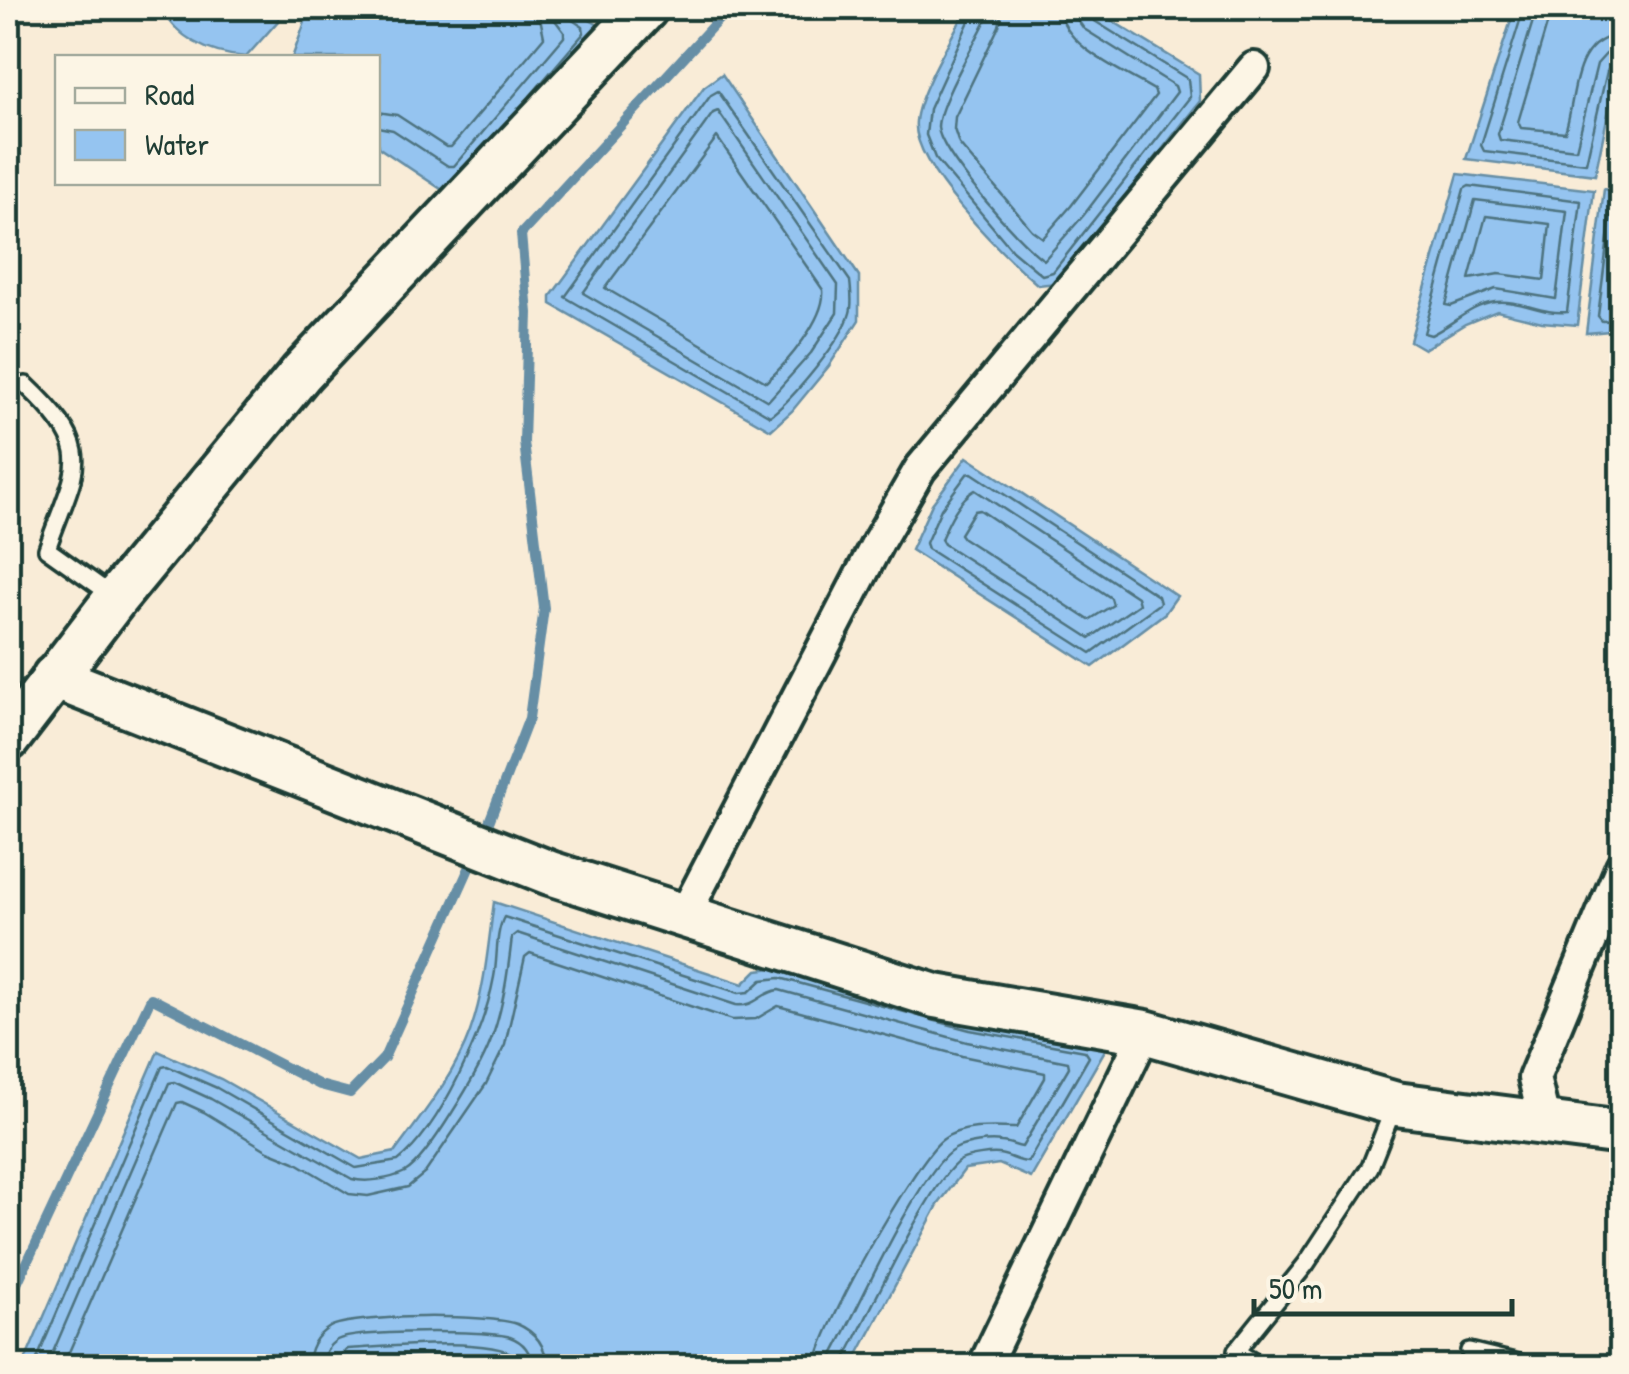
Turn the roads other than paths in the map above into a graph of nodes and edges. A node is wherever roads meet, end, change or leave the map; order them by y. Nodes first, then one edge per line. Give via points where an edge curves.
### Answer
1 (646, 8) edge
2 (1254, 68) dead end
3 (26, 385) dead end
4 (116, 598) junction
5 (54, 678) junction
6 (8, 739) edge
7 (1622, 866) edge
8 (684, 916) junction
9 (1145, 1032) junction
10 (1396, 1104) junction
11 (1544, 1123) junction
12 (1622, 1132) edge
13 (1469, 1351) dead end
14 (984, 1366) edge
15 (1260, 1366) edge
16 (1531, 1366) edge
17 (1572, 1366) edge
18 (1586, 1366) edge

1 - 4 street via 302,372
2 - 8 street via 920,469
3 - 4 lane via 77,449 47,550
4 - 5 street
5 - 6 street
5 - 8 street via 550,873
7 - 11 street via 1534,1078
8 - 9 street via 936,996
9 - 10 street
9 - 14 street
10 - 11 street
10 - 15 lane via 1370,1168 1306,1264 1236,1351
11 - 12 street
13 - 16 lane
17 - 18 lane

